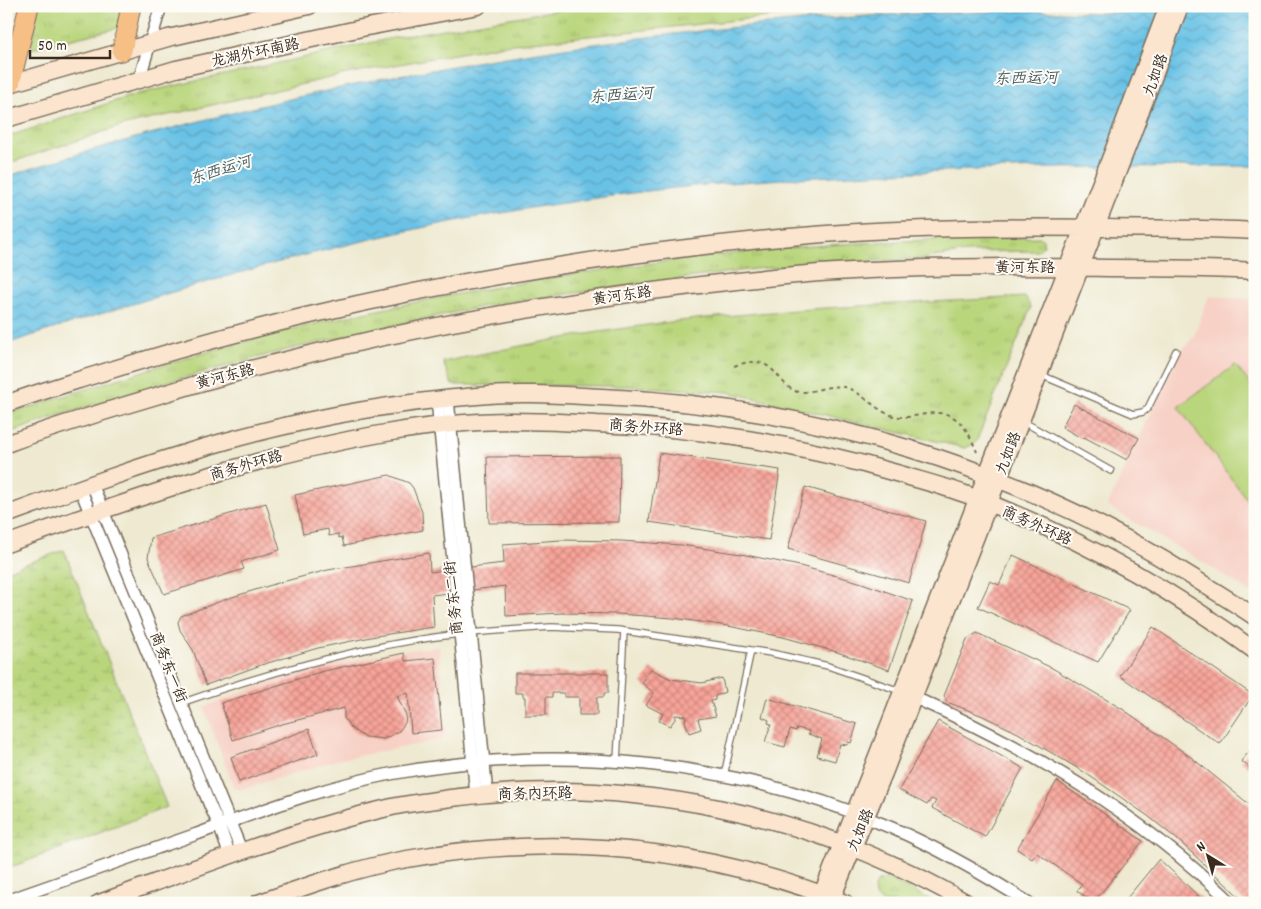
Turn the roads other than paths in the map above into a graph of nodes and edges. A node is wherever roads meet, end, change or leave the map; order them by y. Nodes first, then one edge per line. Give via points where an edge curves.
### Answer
1 (29, 6) edge
2 (131, 6) edge
3 (161, 6) edge
4 (309, 6) edge
5 (478, 6) edge
6 (1168, 6) edge
7 (1180, 6) edge
8 (150, 42) junction
9 (122, 51) junction
10 (139, 80) junction
11 (8, 84) edge
12 (6, 119) edge
13 (1106, 185) junction
14 (1090, 228) junction
15 (1255, 231) edge
16 (1074, 267) junction
17 (1255, 271) edge
18 (1176, 351) dead end
19 (1039, 374) junction
20 (442, 399) junction
21 (6, 404) edge
22 (1021, 420) junction
23 (445, 426) junction
24 (6, 444) edge
25 (1111, 471) dead end
26 (992, 477) junction
27 (86, 486) junction
28 (983, 501) junction
29 (97, 512) junction
30 (6, 515) edge
31 (6, 544) edge
32 (1255, 618) edge
33 (624, 631) junction
34 (466, 634) junction
35 (751, 650) junction
36 (1255, 651) edge
37 (908, 694) junction
38 (181, 703) junction
39 (617, 761) junction
40 (478, 762) junction
41 (724, 776) junction
42 (482, 795) junction
43 (860, 816) junction
44 (224, 824) junction
45 (847, 846) junction
46 (236, 854) junction
47 (833, 898) edge
48 (6, 901) edge
49 (99, 903) edge
50 (258, 903) edge
51 (967, 903) edge
52 (1029, 903) edge
53 (1232, 903) edge

1 - 11 main road
2 - 9 main road
3 - 8 street
4 - 8 street
5 - 10 street, 龙湖外环南路 via 353,30
6 - 13 street, 九如路
7 - 13 street, 九如路
8 - 9 street
8 - 10 street
9 - 11 street
10 - 12 street, 龙湖外环南路
13 - 14 street, 九如路
14 - 15 street
14 - 16 street, 九如路
14 - 21 street via 951,228 792,237 553,266 388,297 244,331
16 - 17 street, 黄河东路
16 - 19 street, 九如路
16 - 24 street, 黄河东路 via 952,268 798,275 559,304 405,333 254,368
16 - 26 street, 九如路
18 - 19 lane via 1148,408 1134,414
19 - 22 street, 九如路
20 - 23 street, 商务东二街
20 - 26 street, 商务外环路 via 512,394 715,405 848,431
20 - 27 street, 商务外环路 via 310,421 216,444
22 - 25 lane
22 - 26 street, 九如路
23 - 28 street, 商务外环路 via 510,421 572,422 711,432 841,457
23 - 29 street, 商务外环路 via 299,450 202,477
23 - 34 street, 商务东二街
26 - 28 street, 九如路
26 - 32 street, 商务外环路 via 1086,517 1138,544
27 - 29 street, 商务东一街
27 - 30 street, 商务外环路
28 - 36 street, 商务外环路 via 1074,541 1125,568
28 - 37 street, 九如路
29 - 31 street, 商务外环路
29 - 38 street, 商务东一街
29 - 44 street, 商务东一街 via 211,808
33 - 34 lane via 551,628
33 - 35 lane
33 - 39 lane
34 - 38 lane via 324,660
34 - 40 street, 商务东二街
35 - 37 lane via 828,666
35 - 41 lane
37 - 43 street, 九如路
37 - 53 street via 986,730 1083,785 1173,850
38 - 44 street, 商务东一街
39 - 40 street
39 - 41 street
40 - 42 street, 商务东二街
40 - 44 street via 389,774 299,797
41 - 43 street
42 - 45 street, 商务内环路 via 552,791 666,799 752,816
42 - 46 street, 商务内环路 via 395,806 308,828
43 - 45 street, 九如路
43 - 52 street via 950,856
44 - 46 street, 商务东一街
44 - 48 street
45 - 47 street, 九如路
45 - 51 street, 商务内环路 via 887,862
46 - 49 street, 商务内环路
47 - 50 street via 762,875 685,857 627,849 544,846 477,849 405,859

